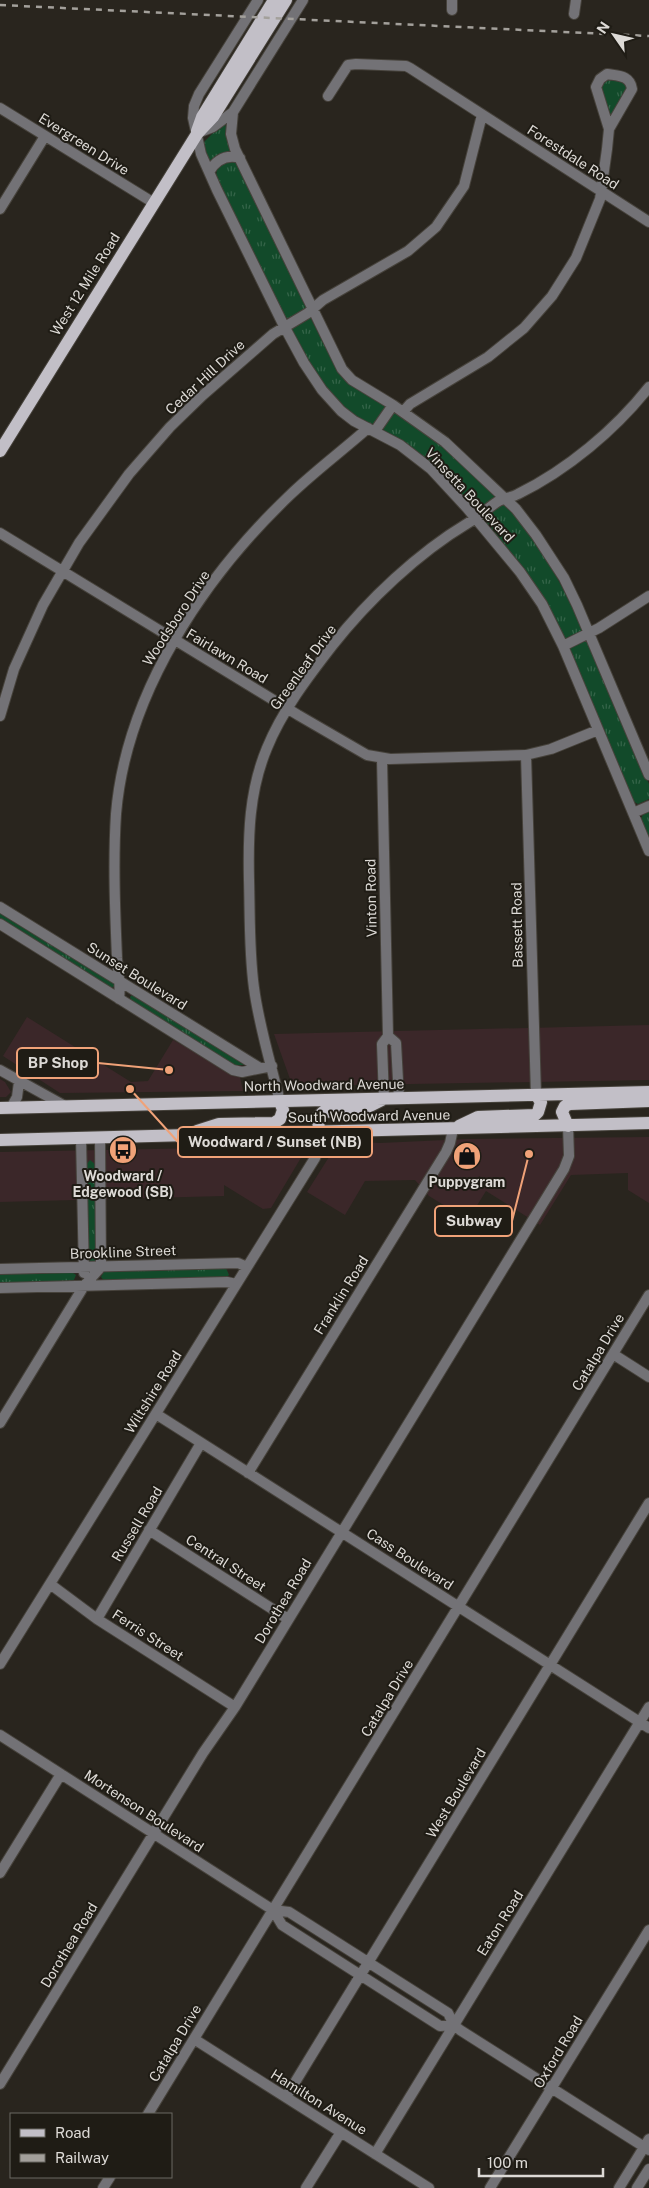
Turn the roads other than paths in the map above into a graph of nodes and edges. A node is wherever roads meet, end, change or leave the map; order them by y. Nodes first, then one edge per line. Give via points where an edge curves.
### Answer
1 (258, 0) edge
2 (274, 0) edge
3 (286, 0) edge
4 (303, 0) edge
5 (576, 0) edge
6 (574, 14) dead end
7 (328, 96) dead end
8 (0, 108) edge
9 (234, 112) junction
10 (482, 115) junction
11 (609, 129) junction
12 (197, 134) junction
13 (45, 136) junction
14 (240, 158) junction
15 (209, 172) junction
16 (601, 191) junction
17 (154, 203) junction
18 (0, 209) edge
19 (649, 222) edge
20 (312, 310) junction
21 (284, 326) junction
22 (649, 387) edge
23 (393, 405) junction
24 (403, 412) junction
25 (371, 430) junction
26 (0, 451) edge
27 (505, 499) junction
28 (476, 519) junction
29 (0, 533) edge
30 (62, 571) junction
31 (649, 596) edge
32 (588, 633) junction
33 (175, 640) junction
34 (562, 646) junction
35 (288, 709) junction
36 (0, 716) edge
37 (598, 730) junction
38 (526, 755) junction
39 (382, 759) junction
40 (649, 775) edge
41 (649, 806) edge
42 (633, 813) junction
43 (649, 851) edge
44 (0, 907) edge
45 (0, 924) edge
46 (121, 983) junction
47 (120, 999) junction
48 (388, 1036) junction
49 (272, 1066) junction
50 (260, 1068) junction
51 (0, 1070) edge
52 (19, 1082) junction
53 (649, 1092) edge
54 (536, 1095) junction
55 (399, 1098) junction
56 (384, 1099) junction
57 (649, 1101) edge
58 (280, 1102) junction
59 (65, 1106) junction
60 (6, 1108) edge
61 (649, 1123) edge
62 (568, 1126) junction
63 (452, 1129) junction
64 (319, 1132) junction
65 (185, 1135) junction
66 (100, 1137) junction
67 (81, 1138) junction
68 (0, 1140) edge
69 (84, 1267) junction
70 (101, 1267) junction
71 (247, 1267) junction
72 (0, 1269) edge
73 (236, 1284) junction
74 (84, 1286) junction
75 (0, 1288) edge
76 (649, 1295) edge
77 (613, 1354) junction
78 (649, 1377) edge
79 (156, 1414) junction
80 (0, 1423) edge
81 (201, 1442) junction
82 (248, 1473) junction
83 (649, 1503) edge
84 (149, 1530) junction
85 (341, 1532) junction
86 (50, 1584) junction
87 (459, 1607) junction
88 (97, 1619) junction
89 (288, 1619) junction
90 (0, 1664) edge
91 (550, 1666) junction
92 (235, 1707) junction
93 (649, 1707) edge
94 (640, 1722) junction
95 (649, 1728) edge
96 (0, 1735) edge
97 (61, 1774) junction
98 (153, 1834) junction
99 (0, 1873) edge
100 (273, 1910) junction
101 (649, 1930) edge
102 (368, 1962) junction
103 (360, 1976) junction
104 (454, 2025) junction
105 (194, 2039) junction
106 (0, 2084) edge
107 (552, 2088) junction
108 (286, 2098) junction
109 (149, 2113) edge
110 (340, 2132) junction
111 (647, 2145) edge
112 (375, 2154) junction
113 (649, 2169) edge
114 (306, 2188) edge
115 (429, 2188) edge
116 (490, 2188) edge
117 (619, 2188) edge
118 (637, 2188) edge

1 - 12 street, Vinsetta Boulevard via 196,100 193,118
2 - 12 main road, West 12 Mile Road via 202,117
3 - 12 main road, West 12 Mile Road via 213,117
4 - 9 street, Vinsetta Boulevard
5 - 6 street
7 - 10 street, Forestdale Road via 348,65 406,66
8 - 13 street, Evergreen Drive
9 - 12 street, Vinsetta Boulevard via 213,128
9 - 14 street, Vinsetta Boulevard via 231,134
10 - 16 street, Forestdale Road
10 - 20 street, Cedar Hill Drive via 464,186 436,227 420,243 323,300
11 - 11 street via 632,89 625,77 607,74 596,86
11 - 16 street
12 - 15 street, Vinsetta Boulevard
12 - 17 main road, West 12 Mile Road
13 - 17 street, Evergreen Drive
13 - 18 street
14 - 15 street via 224,157
14 - 20 street, Vinsetta Boulevard
15 - 21 street, Vinsetta Boulevard
16 - 19 street, Forestdale Road
16 - 24 street via 576,258 552,296 530,321 488,357 410,404
17 - 26 main road, West 12 Mile Road
20 - 21 street, Cedar Hill Drive
20 - 23 street, Vinsetta Boulevard via 346,375
21 - 25 street, Vinsetta Boulevard via 322,390 341,411
21 - 30 street, Cedar Hill Drive via 218,381 157,442 96,519
22 - 27 street, Greenleaf Drive via 613,426 577,456
23 - 24 street, Vinsetta Boulevard
23 - 25 street, Woodsboro Drive
24 - 27 street, Vinsetta Boulevard via 445,442
25 - 28 street, Vinsetta Boulevard via 400,445 431,469
25 - 33 street, Woodsboro Drive via 315,472 260,526 230,562
27 - 28 street, Greenleaf Drive
27 - 32 street, Vinsetta Boulevard via 547,551 568,587
28 - 34 street, Vinsetta Boulevard via 542,604
28 - 35 street, Greenleaf Drive via 419,559 361,611
29 - 30 street, Fairlawn Road
30 - 33 street, Fairlawn Road
30 - 36 street, Cedar Hill Drive via 25,642
31 - 32 street
32 - 34 street
32 - 40 street, Vinsetta Boulevard
33 - 35 street, Fairlawn Road
33 - 46 street, Woodsboro Drive via 138,714 121,781 115,844 117,958
34 - 37 street, Vinsetta Boulevard
35 - 39 street, Fairlawn Road via 367,755
35 - 49 street, Greenleaf Drive via 262,761 248,831 254,990
37 - 38 street, Fairlawn Road via 551,750
37 - 42 street, Vinsetta Boulevard
38 - 39 street, Fairlawn Road
38 - 54 street, Bassett Road
39 - 48 street, Vinton Road
41 - 42 street
42 - 43 street, Vinsetta Boulevard
44 - 46 street, Sunset Boulevard
45 - 47 street, Sunset Boulevard
46 - 47 street, Woodsboro Drive
46 - 50 street, Sunset Boulevard
47 - 50 street, Sunset Boulevard via 233,1070 242,1072
48 - 55 street, Vinton Road via 396,1043
48 - 56 street, Vinton Road via 382,1044
49 - 50 street, Sunset Boulevard
49 - 58 street, Greenleaf Drive
51 - 52 street
52 - 59 street
52 - 60 street via 17,1097
53 - 54 main road, North Woodward Avenue
54 - 55 main road, North Woodward Avenue
54 - 63 main road via 541,1102 535,1114 478,1117
55 - 56 main road, North Woodward Avenue
56 - 58 main road, North Woodward Avenue
56 - 64 main road via 364,1110 323,1112 318,1117
57 - 62 main road via 570,1104 562,1112
58 - 59 main road, North Woodward Avenue
58 - 65 main road via 283,1110 280,1119 274,1123 219,1124
59 - 60 main road, North Woodward Avenue
61 - 62 main road, South Woodward Avenue
62 - 63 main road, South Woodward Avenue
62 - 85 street, Dorothea Road via 568,1156 564,1169
63 - 64 main road, South Woodward Avenue
63 - 82 street, Franklin Road via 446,1152
64 - 65 main road, South Woodward Avenue
64 - 71 street, Wiltshire Road via 315,1158
65 - 66 main road, South Woodward Avenue
66 - 67 main road, South Woodward Avenue
66 - 70 street
67 - 68 main road, South Woodward Avenue
67 - 69 street
69 - 70 street, Brookline Street
69 - 72 street, Brookline Street
69 - 74 street
70 - 71 street, Brookline Street via 238,1263
70 - 74 street
71 - 73 street, Wiltshire Road
73 - 74 street
73 - 79 street, Wiltshire Road
74 - 75 street
74 - 80 street
76 - 77 street, Catalpa Drive
77 - 78 street
77 - 87 street, Catalpa Drive
79 - 81 street, Cass Boulevard
79 - 86 street, Wiltshire Road
81 - 82 street, Cass Boulevard
81 - 84 street, Russell Road
82 - 85 street, Cass Boulevard
83 - 91 street, West Boulevard
84 - 88 street, Russell Road
84 - 89 street, Central Street
85 - 87 street, Cass Boulevard
85 - 89 street, Dorothea Road
86 - 88 street, Ferris Street
86 - 90 street, Wiltshire Road
87 - 91 street, Cass Boulevard
87 - 100 street, Catalpa Drive
88 - 92 street, Ferris Street
89 - 92 street, Dorothea Road
91 - 94 street, Cass Boulevard
91 - 102 street, West Boulevard
92 - 98 street, Dorothea Road
93 - 94 street, Eaton Road
94 - 95 street, Cass Boulevard
94 - 104 street, Eaton Road
96 - 97 street, Mortenson Boulevard
97 - 98 street, Mortenson Boulevard
97 - 99 street
98 - 100 street, Mortenson Boulevard
98 - 106 street, Dorothea Road
100 - 102 street, Mortenson Boulevard via 289,1912
100 - 103 street, Mortenson Boulevard via 282,1925
100 - 105 street, Catalpa Drive
101 - 107 street, Oxford Road
102 - 103 street, West Boulevard
102 - 104 street, Mortenson Boulevard via 448,2013
103 - 104 street, Mortenson Boulevard via 440,2026
103 - 108 street, West Boulevard
104 - 107 street, Mortenson Boulevard
104 - 112 street, Eaton Road
105 - 108 street, Hamilton Avenue
105 - 109 street, Catalpa Drive
107 - 111 street, Mortenson Boulevard
107 - 116 street, Oxford Road
108 - 110 street, Hamilton Avenue
110 - 112 street, Hamilton Avenue
110 - 114 street
111 - 117 street
112 - 115 street, Hamilton Avenue
113 - 118 street

